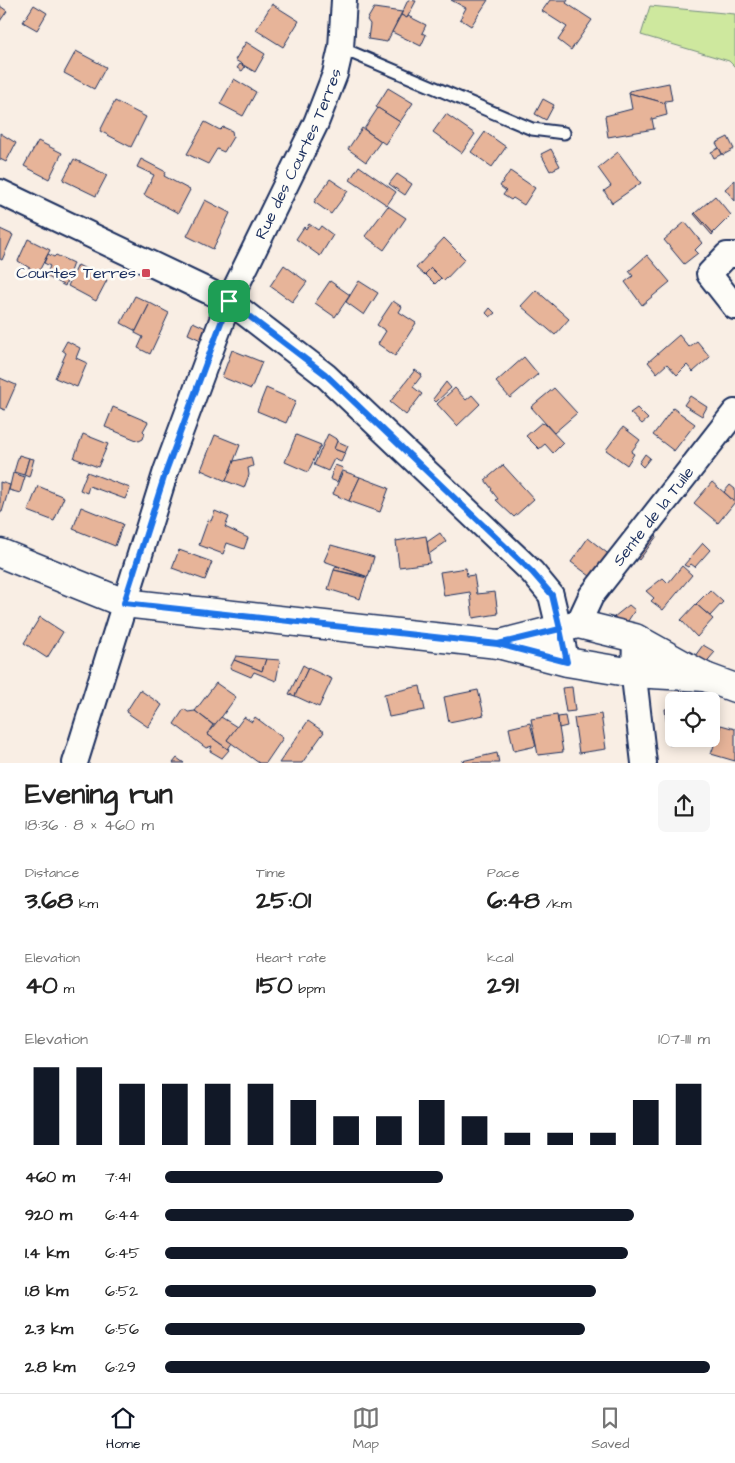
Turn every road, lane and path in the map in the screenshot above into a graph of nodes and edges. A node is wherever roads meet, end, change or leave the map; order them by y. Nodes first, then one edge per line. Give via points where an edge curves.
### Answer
1 (344, 0) edge
2 (342, 48) junction
3 (564, 133) dead end
4 (0, 192) edge
5 (735, 255) edge
6 (229, 301) junction
7 (734, 303) edge
8 (735, 412) edge
9 (0, 553) edge
10 (127, 595) junction
11 (569, 626) junction
12 (635, 638) junction
13 (498, 644) junction
14 (567, 662) junction
15 (633, 673) junction
16 (705, 677) junction
17 (735, 688) edge
18 (75, 763) edge
19 (644, 763) edge

1 - 2 street, Rue des Courtes Terres
2 - 3 lane via 532,129
2 - 6 street, Rue des Courtes Terres via 316,123
4 - 6 street
5 - 7 street via 726,255 709,274
6 - 10 street, Rue des Courtes Terres via 166,471
6 - 11 street via 325,374 532,572 552,595
8 - 11 street, Sente de la Tuile
9 - 10 street
10 - 13 street
10 - 18 street, Rue des Courtes Terres
11 - 12 street
11 - 13 street
11 - 14 street
12 - 15 street
12 - 16 street
13 - 14 street
14 - 15 street
15 - 16 street
15 - 19 street
16 - 17 street

